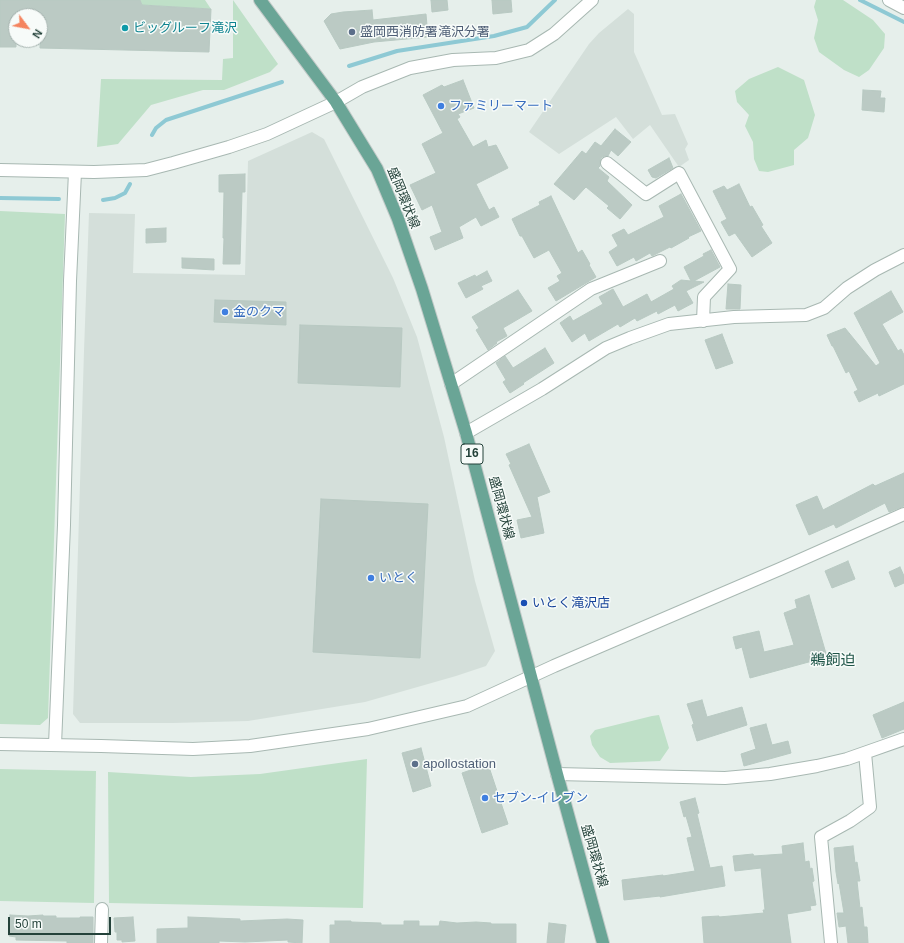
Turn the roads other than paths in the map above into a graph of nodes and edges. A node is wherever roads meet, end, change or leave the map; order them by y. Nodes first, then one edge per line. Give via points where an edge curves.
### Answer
1 (260, 0) edge
2 (592, 0) edge
3 (889, 0) edge
4 (904, 8) edge
5 (336, 102) junction
6 (606, 164) dead end
7 (0, 170) edge
8 (75, 172) junction
9 (904, 254) edge
10 (660, 261) dead end
11 (703, 320) junction
12 (451, 384) junction
13 (466, 433) junction
14 (904, 514) edge
15 (531, 677) junction
16 (904, 739) edge
17 (0, 744) edge
18 (55, 745) junction
19 (865, 753) junction
20 (557, 774) junction
21 (102, 909) dead end
22 (101, 943) edge
23 (604, 943) edge
24 (831, 943) edge

1 - 5 main road, 盛岡環状線 / 16
2 - 5 street via 554,34 529,50 496,58 453,60 410,68 362,87
3 - 4 street
5 - 8 street via 267,134 173,164 146,170
5 - 12 main road, 盛岡環状線 / 16 via 377,169 398,219
6 - 11 street via 646,194 679,173 730,269 704,297
7 - 8 street
8 - 18 street
9 - 11 street via 847,288 824,308 806,315
10 - 12 street via 591,289
11 - 13 street via 669,324 606,348
12 - 13 main road, 盛岡環状線 / 16
13 - 15 main road, 盛岡環状線 / 16
14 - 15 street
15 - 18 street via 467,706 368,729 302,739 250,746 193,749
15 - 20 main road, 盛岡環状線 / 16
16 - 19 street
17 - 18 street
19 - 20 street via 818,766 725,778
19 - 24 street via 870,807 821,837
20 - 23 main road, 盛岡環状線 / 16
21 - 22 street

